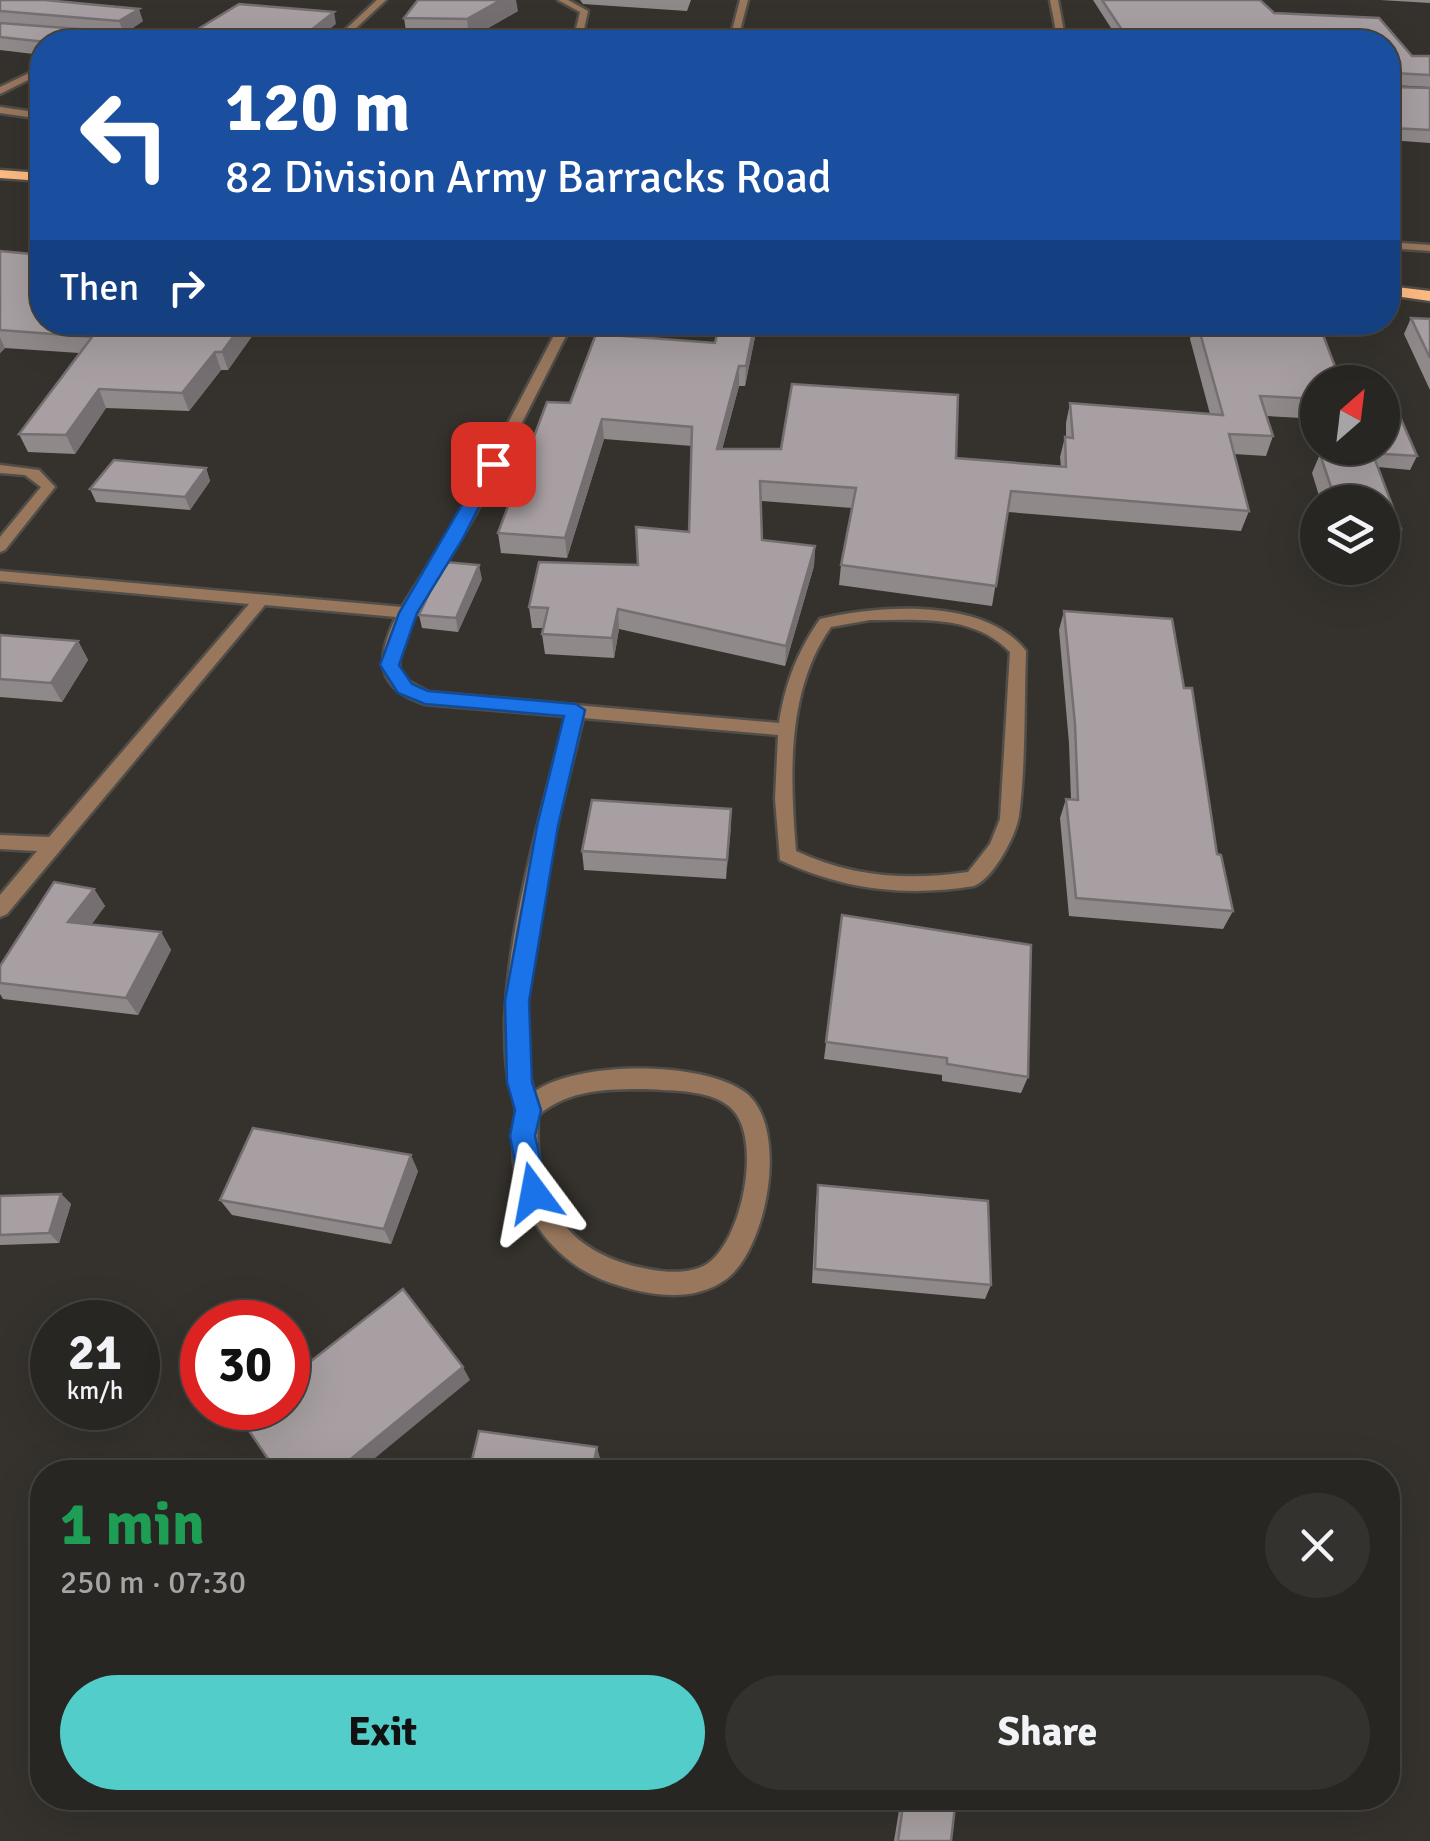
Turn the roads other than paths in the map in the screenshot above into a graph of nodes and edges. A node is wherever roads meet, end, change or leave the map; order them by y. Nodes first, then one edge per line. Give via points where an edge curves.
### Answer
1 (382, 0) edge
2 (562, 0) edge
3 (744, 0) edge
4 (1054, 0) edge
5 (349, 30) edge
6 (579, 30) edge
7 (736, 30) edge
8 (1060, 30) edge
9 (30, 76) edge
10 (0, 90) edge
11 (0, 110) edge
12 (30, 114) edge
13 (0, 174) edge
14 (30, 176) edge
15 (0, 185) edge
16 (30, 187) edge
17 (1400, 246) edge
18 (1430, 248) edge
19 (1400, 278) edge
20 (1430, 282) edge
21 (1400, 292) edge
22 (1430, 296) edge
23 (560, 335) edge
24 (0, 469) edge
25 (0, 547) edge
26 (0, 576) edge
27 (261, 600) junction
28 (408, 613) junction
29 (576, 710) junction
30 (786, 730) junction
31 (0, 842) edge
32 (51, 844) junction
33 (0, 909) edge
34 (528, 1110) junction

1 - 5 street
2 - 6 street via 584,11
3 - 7 street
4 - 8 street
9 - 10 street
11 - 12 street
13 - 14 main road
15 - 16 main road
17 - 18 street
19 - 20 main road
21 - 22 main road
23 - 28 street
24 - 25 street via 34,471 48,487
26 - 27 street
27 - 28 street
27 - 32 street
28 - 29 street via 389,665 405,689 425,698
29 - 30 street
29 - 34 street via 517,1001 520,1082
30 - 30 street via 803,658 816,634 840,618 961,620 992,628 1018,651 1010,819 974,879 873,885 787,855
31 - 32 street
32 - 33 street
34 - 34 street via 522,1136 534,1193 558,1237 587,1258 640,1281 686,1282 715,1273 742,1240 756,1203 756,1135 735,1097 709,1087 617,1080 553,1091

